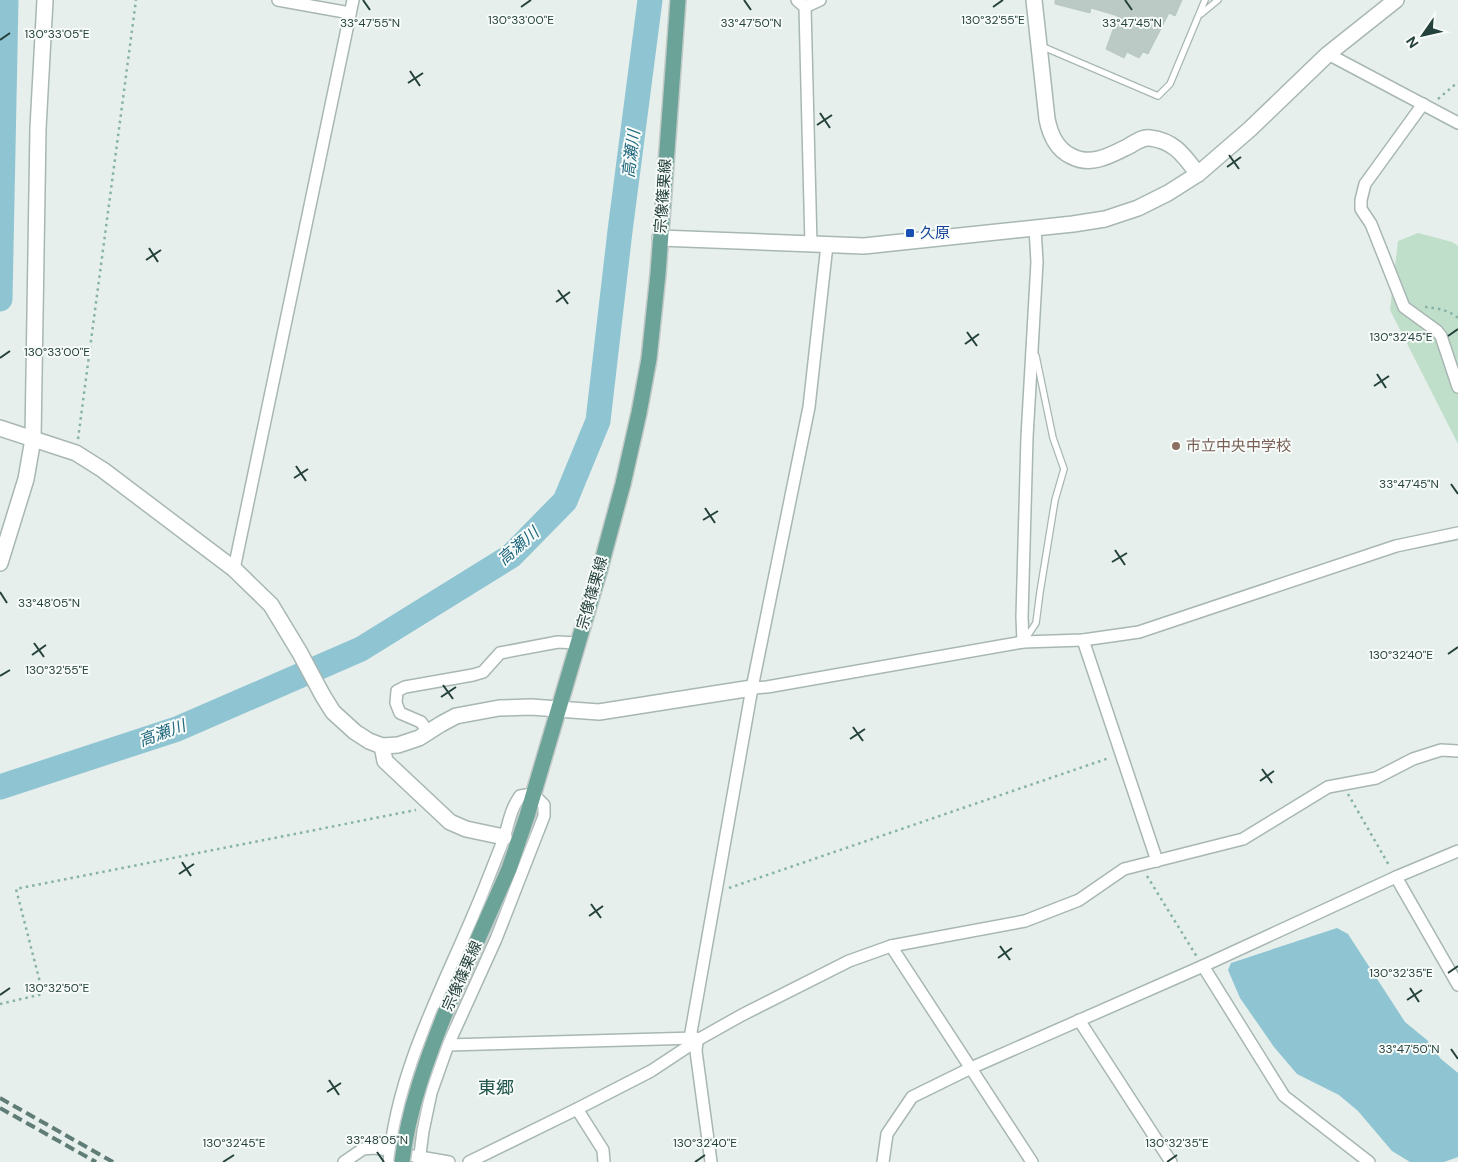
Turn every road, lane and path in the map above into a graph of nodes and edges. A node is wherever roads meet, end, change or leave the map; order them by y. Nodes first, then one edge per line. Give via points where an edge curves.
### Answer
1 (45, 0) edge
2 (136, 0) edge
3 (278, 0) edge
4 (353, 0) edge
5 (678, 0) edge
6 (820, 0) edge
7 (1034, 0) edge
8 (1205, 0) edge
9 (1218, 0) edge
10 (1396, 0) edge
11 (801, 3) edge
12 (350, 13) junction
13 (1199, 15) junction
14 (1039, 45) junction
15 (1328, 54) junction
16 (1458, 82) edge
17 (1426, 106) junction
18 (1458, 123) edge
19 (1198, 174) junction
20 (1035, 228) junction
21 (660, 238) junction
22 (810, 245) junction
23 (827, 245) junction
24 (1411, 312) junction
25 (1458, 318) edge
26 (1032, 339) junction
27 (1458, 387) edge
28 (0, 428) edge
29 (28, 438) junction
30 (76, 453) junction
31 (1458, 533) edge
32 (0, 563) edge
33 (234, 569) junction
34 (1083, 640) junction
35 (1023, 642) junction
36 (578, 643) junction
37 (752, 688) junction
38 (558, 709) junction
39 (428, 732) junction
40 (382, 746) junction
41 (1458, 751) edge
42 (1122, 754) junction
43 (1342, 785) junction
44 (533, 794) junction
45 (434, 806) junction
46 (504, 837) junction
47 (1458, 851) edge
48 (1157, 861) junction
49 (1140, 865) junction
50 (1396, 877) junction
51 (716, 892) junction
52 (891, 946) junction
53 (1203, 966) junction
54 (1458, 985) edge
55 (0, 1004) edge
56 (1079, 1020) junction
57 (696, 1039) junction
58 (448, 1045) junction
59 (971, 1068) junction
60 (577, 1109) junction
61 (390, 1150) junction
62 (419, 1160) edge
63 (344, 1162) edge
64 (389, 1162) edge
65 (402, 1162) edge
66 (449, 1162) edge
67 (469, 1162) edge
68 (604, 1162) edge
69 (711, 1162) edge
70 (883, 1162) edge
71 (1032, 1162) edge
72 (1171, 1162) edge
73 (1369, 1162) edge

1 - 29 street
2 - 30 path
3 - 12 street
4 - 12 street
5 - 21 main road, 宗像篠栗線
6 - 11 street
7 - 14 street
8 - 13 lane
9 - 13 lane
10 - 15 street
11 - 22 street
12 - 33 street
13 - 14 lane via 1170,84 1158,96
14 - 19 street via 1046,119 1050,133 1068,155 1078,160 1099,159 1148,138 1177,148
15 - 17 street
15 - 19 street
16 - 17 path
17 - 18 street
17 - 24 street via 1365,184 1360,209 1370,224 1404,307
19 - 20 street via 1138,208 1073,224
20 - 23 street via 864,246
20 - 26 street via 1037,262
21 - 22 street
21 - 36 main road, 宗像篠栗線 via 650,351 639,413 623,484
22 - 23 street
23 - 37 street via 809,407
24 - 25 path via 1421,307 1434,308
24 - 27 street via 1441,336
26 - 35 street
26 - 35 lane via 1052,438 1064,469 1055,500 1036,623
28 - 29 street
29 - 30 street
29 - 32 street via 26,479
30 - 33 street
31 - 34 street via 1396,546 1139,632
33 - 40 street via 270,605 333,712 355,732
34 - 35 street
34 - 42 street
35 - 37 street
36 - 38 main road, 宗像篠栗線
36 - 39 street via 558,642 513,650 500,654 478,674 397,691 396,703 400,713 421,722
37 - 38 street via 599,712
37 - 51 street
38 - 39 street via 498,708 456,716
38 - 44 main road, 宗像篠栗線
39 - 40 street via 398,745
40 - 45 street via 385,761
41 - 43 street via 1441,750 1413,759 1376,778
42 - 48 street
42 - 51 path
43 - 48 street via 1328,788 1243,839
43 - 50 path
44 - 46 street via 520,796 513,806
44 - 58 street via 544,805 544,816 496,939
44 - 65 main road, 宗像篠栗線, bridge via 509,869 431,1050 404,1142
45 - 46 street via 450,822
45 - 55 path via 16,889 43,994
46 - 61 street via 412,1059
47 - 50 street
48 - 49 street
49 - 52 street via 1124,869 1079,900 1025,921
49 - 53 path
50 - 53 street
50 - 54 street
51 - 57 street
52 - 57 street via 849,961
52 - 59 street
53 - 56 street
53 - 73 street via 1284,1096
56 - 59 street
56 - 72 street
57 - 58 street
57 - 60 street via 651,1071
57 - 69 street
58 - 62 street via 431,1092
59 - 70 street via 912,1097 887,1134
59 - 71 street
60 - 67 street
60 - 68 street via 602,1150
61 - 62 street
61 - 63 street via 363,1149
61 - 64 street
62 - 66 street

